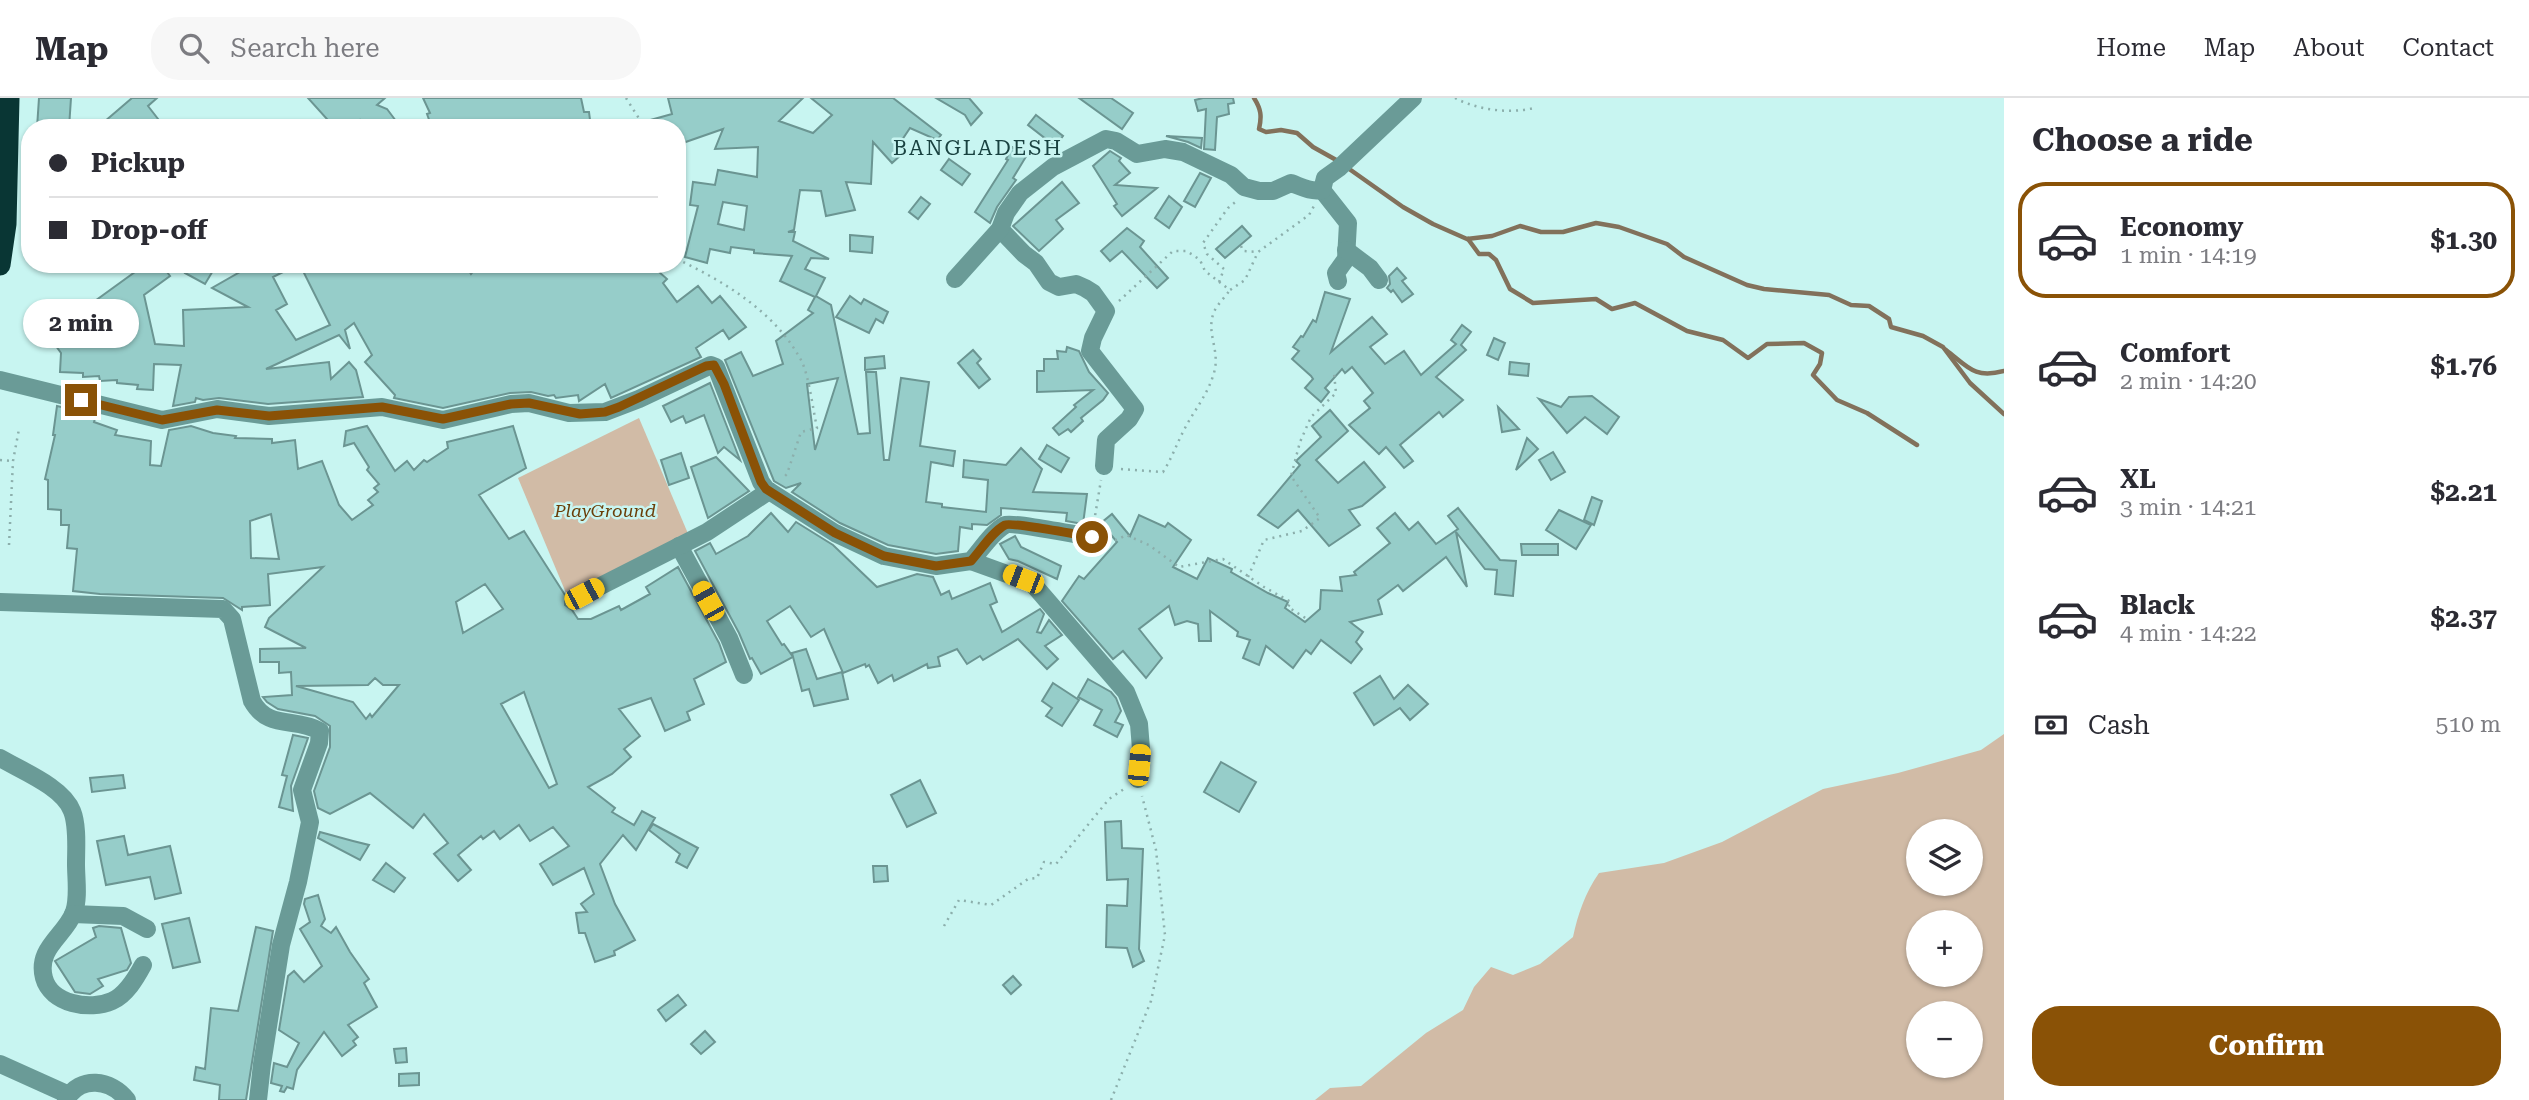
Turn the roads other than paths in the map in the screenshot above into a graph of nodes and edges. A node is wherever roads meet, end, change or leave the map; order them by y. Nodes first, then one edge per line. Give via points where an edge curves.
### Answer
1 (9, 98) edge
2 (1413, 98) edge
3 (1322, 190) junction
4 (1000, 229) junction
5 (1346, 250) junction
6 (0, 265) edge
7 (956, 279) dead end
8 (1379, 280) dead end
9 (1338, 281) dead end
10 (0, 380) edge
11 (1104, 466) road end
12 (769, 491) junction
13 (1092, 537) road end
14 (679, 546) junction
15 (971, 561) junction
16 (575, 599) dead end
17 (0, 602) edge
18 (744, 675) dead end
19 (0, 758) edge
20 (1138, 779) road end
21 (74, 914) junction
22 (147, 929) dead end
23 (143, 965) dead end
24 (0, 1063) edge
25 (67, 1098) edge
26 (127, 1100) edge
27 (258, 1100) edge

1 - 6 highway via 6,224
2 - 3 street via 1325,178
3 - 4 street via 1291,183 1273,191 1251,189 1183,152 1165,149 1137,154 1106,139 1037,179 1012,203
3 - 5 street via 1348,223
4 - 7 street
4 - 11 street via 1049,282 1080,285 1104,306 1090,351 1135,409 1106,440
5 - 8 street
5 - 9 street via 1346,259 1336,273
10 - 12 street via 162,420 217,410 269,416 382,407 443,419 529,403 569,413 605,412 714,365 761,482
12 - 14 street
12 - 15 street via 835,533 884,556 936,566
13 - 15 street via 1011,523
14 - 16 street
14 - 18 street
15 - 20 street via 1032,583 1126,692 1139,724
17 - 27 street via 223,609 232,619 257,709 268,718 320,731 302,790 310,822 282,945
19 - 21 street via 68,803 75,836
21 - 22 street via 123,916
21 - 23 street via 46,950 44,977 51,991 79,1005 103,1004 120,996
24 - 25 street
25 - 26 street via 77,1088 98,1082 119,1090

